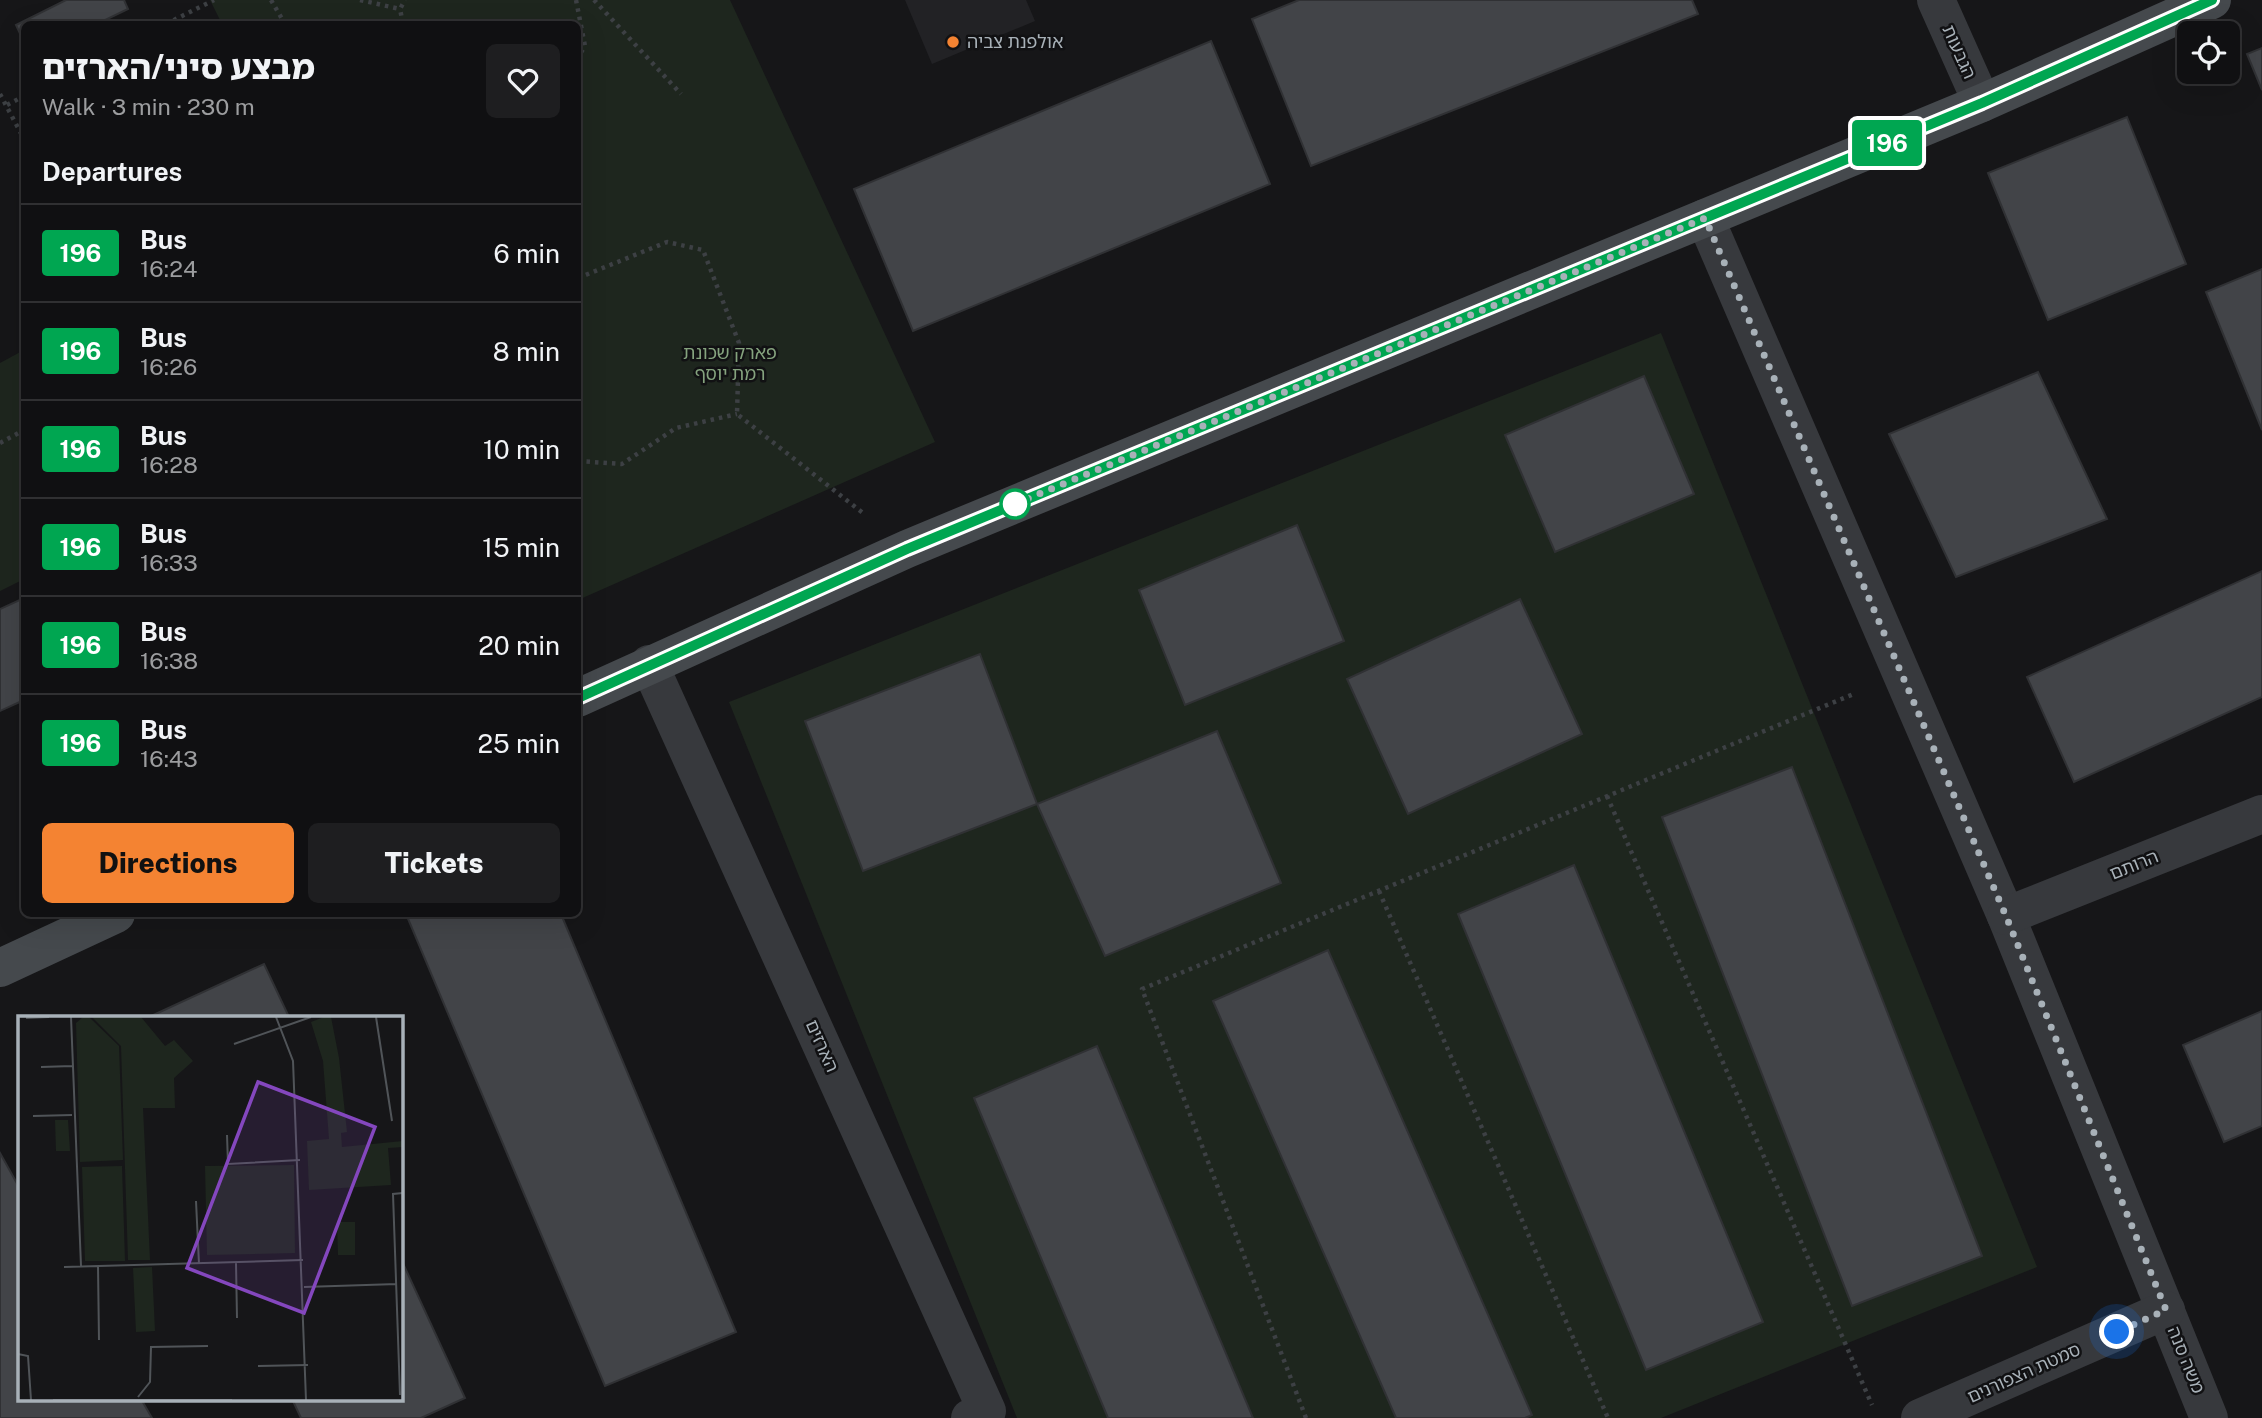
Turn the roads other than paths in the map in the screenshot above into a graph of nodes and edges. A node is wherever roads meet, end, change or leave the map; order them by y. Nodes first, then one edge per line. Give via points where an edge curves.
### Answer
1 (1936, 0) edge
2 (2212, 0) edge
3 (1982, 103) junction
4 (1705, 218) junction
5 (649, 664) junction
6 (581, 697) edge
7 (2262, 814) edge
8 (2006, 916) junction
9 (110, 917) edge
10 (0, 968) edge
11 (2166, 1310) junction
12 (970, 1418) edge
13 (1920, 1418) edge
14 (2209, 1418) edge

1 - 3 street, הגבעות
2 - 3 street
3 - 4 street
4 - 5 street via 907,549
4 - 8 street, משה סנה
5 - 6 street
5 - 12 street, הארזים via 987,1412
7 - 8 street, הרותם
8 - 11 street, משה סנה
9 - 10 street
11 - 13 street, סמטת הצפורנים
11 - 14 street, משה סנה

